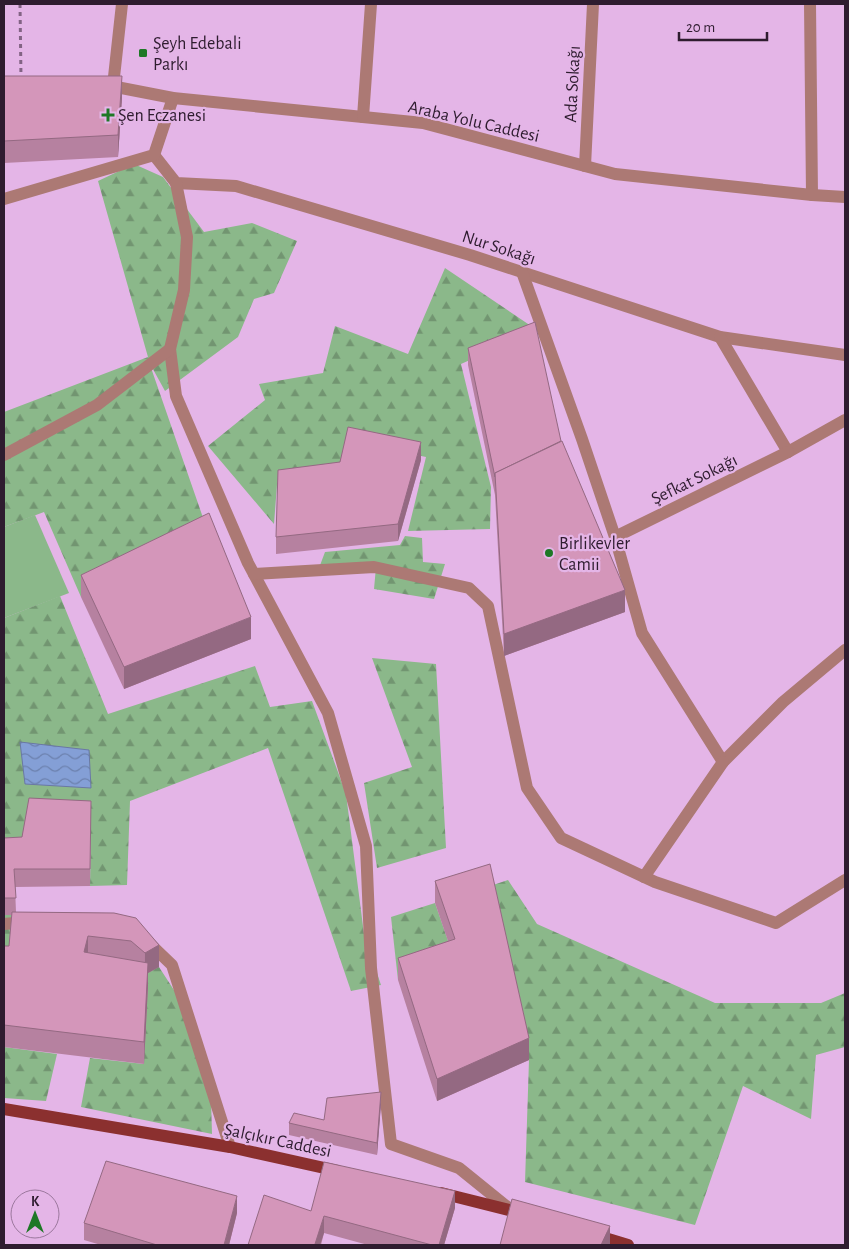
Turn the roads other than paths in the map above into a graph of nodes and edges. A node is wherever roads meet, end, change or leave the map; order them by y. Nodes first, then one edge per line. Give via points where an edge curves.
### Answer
1 (122, 4) edge
2 (371, 4) edge
3 (593, 4) edge
4 (810, 4) edge
5 (97, 84) edge
6 (113, 86) junction
7 (173, 98) junction
8 (363, 117) junction
9 (154, 155) junction
10 (585, 166) junction
11 (176, 183) junction
12 (812, 196) junction
13 (845, 197) edge
14 (4, 199) edge
15 (522, 272) junction
16 (720, 337) junction
17 (170, 349) junction
18 (845, 356) edge
19 (845, 420) edge
20 (788, 452) junction
21 (4, 455) edge
22 (615, 537) junction
23 (254, 574) junction
24 (845, 650) edge
25 (723, 762) junction
26 (644, 877) junction
27 (845, 880) edge
28 (35, 921) edge
29 (4, 924) edge
30 (140, 933) edge
31 (4, 1109) edge
32 (230, 1147) junction
33 (352, 1174) edge
34 (427, 1190) edge
35 (511, 1210) junction
36 (538, 1218) edge
37 (583, 1232) edge
38 (628, 1245) edge

1 - 6 street
2 - 8 street
3 - 10 street, Ada Sokağı
4 - 12 street
5 - 6 street, Araba Yolu Caddesi
6 - 7 street, Araba Yolu Caddesi
7 - 8 street, Araba Yolu Caddesi
7 - 9 street
8 - 10 street, Araba Yolu Caddesi via 423,123
9 - 11 street
9 - 14 street
10 - 12 street, Araba Yolu Caddesi via 615,174
11 - 15 street, Nur Sokağı via 236,186
11 - 17 street via 187,237 184,290
12 - 13 street, Araba Yolu Caddesi
15 - 16 street, Nur Sokağı
15 - 22 street
16 - 18 street, Nur Sokağı
16 - 20 street
17 - 21 street via 97,405
17 - 23 street via 176,396
19 - 20 street, Şefkat Sokağı
20 - 22 street, Şefkat Sokağı
22 - 25 street via 642,633
23 - 26 street via 374,567 469,588 488,606 527,788 561,838
23 - 35 street via 328,713 366,846 371,968 391,1144 459,1168
24 - 25 street via 783,702
25 - 26 street
26 - 27 street via 776,923
28 - 29 street
30 - 32 street via 172,965
31 - 32 main road, Şalçıkır Caddesi
32 - 33 main road, Şalçıkır Caddesi
34 - 35 main road
35 - 36 main road
37 - 38 main road

